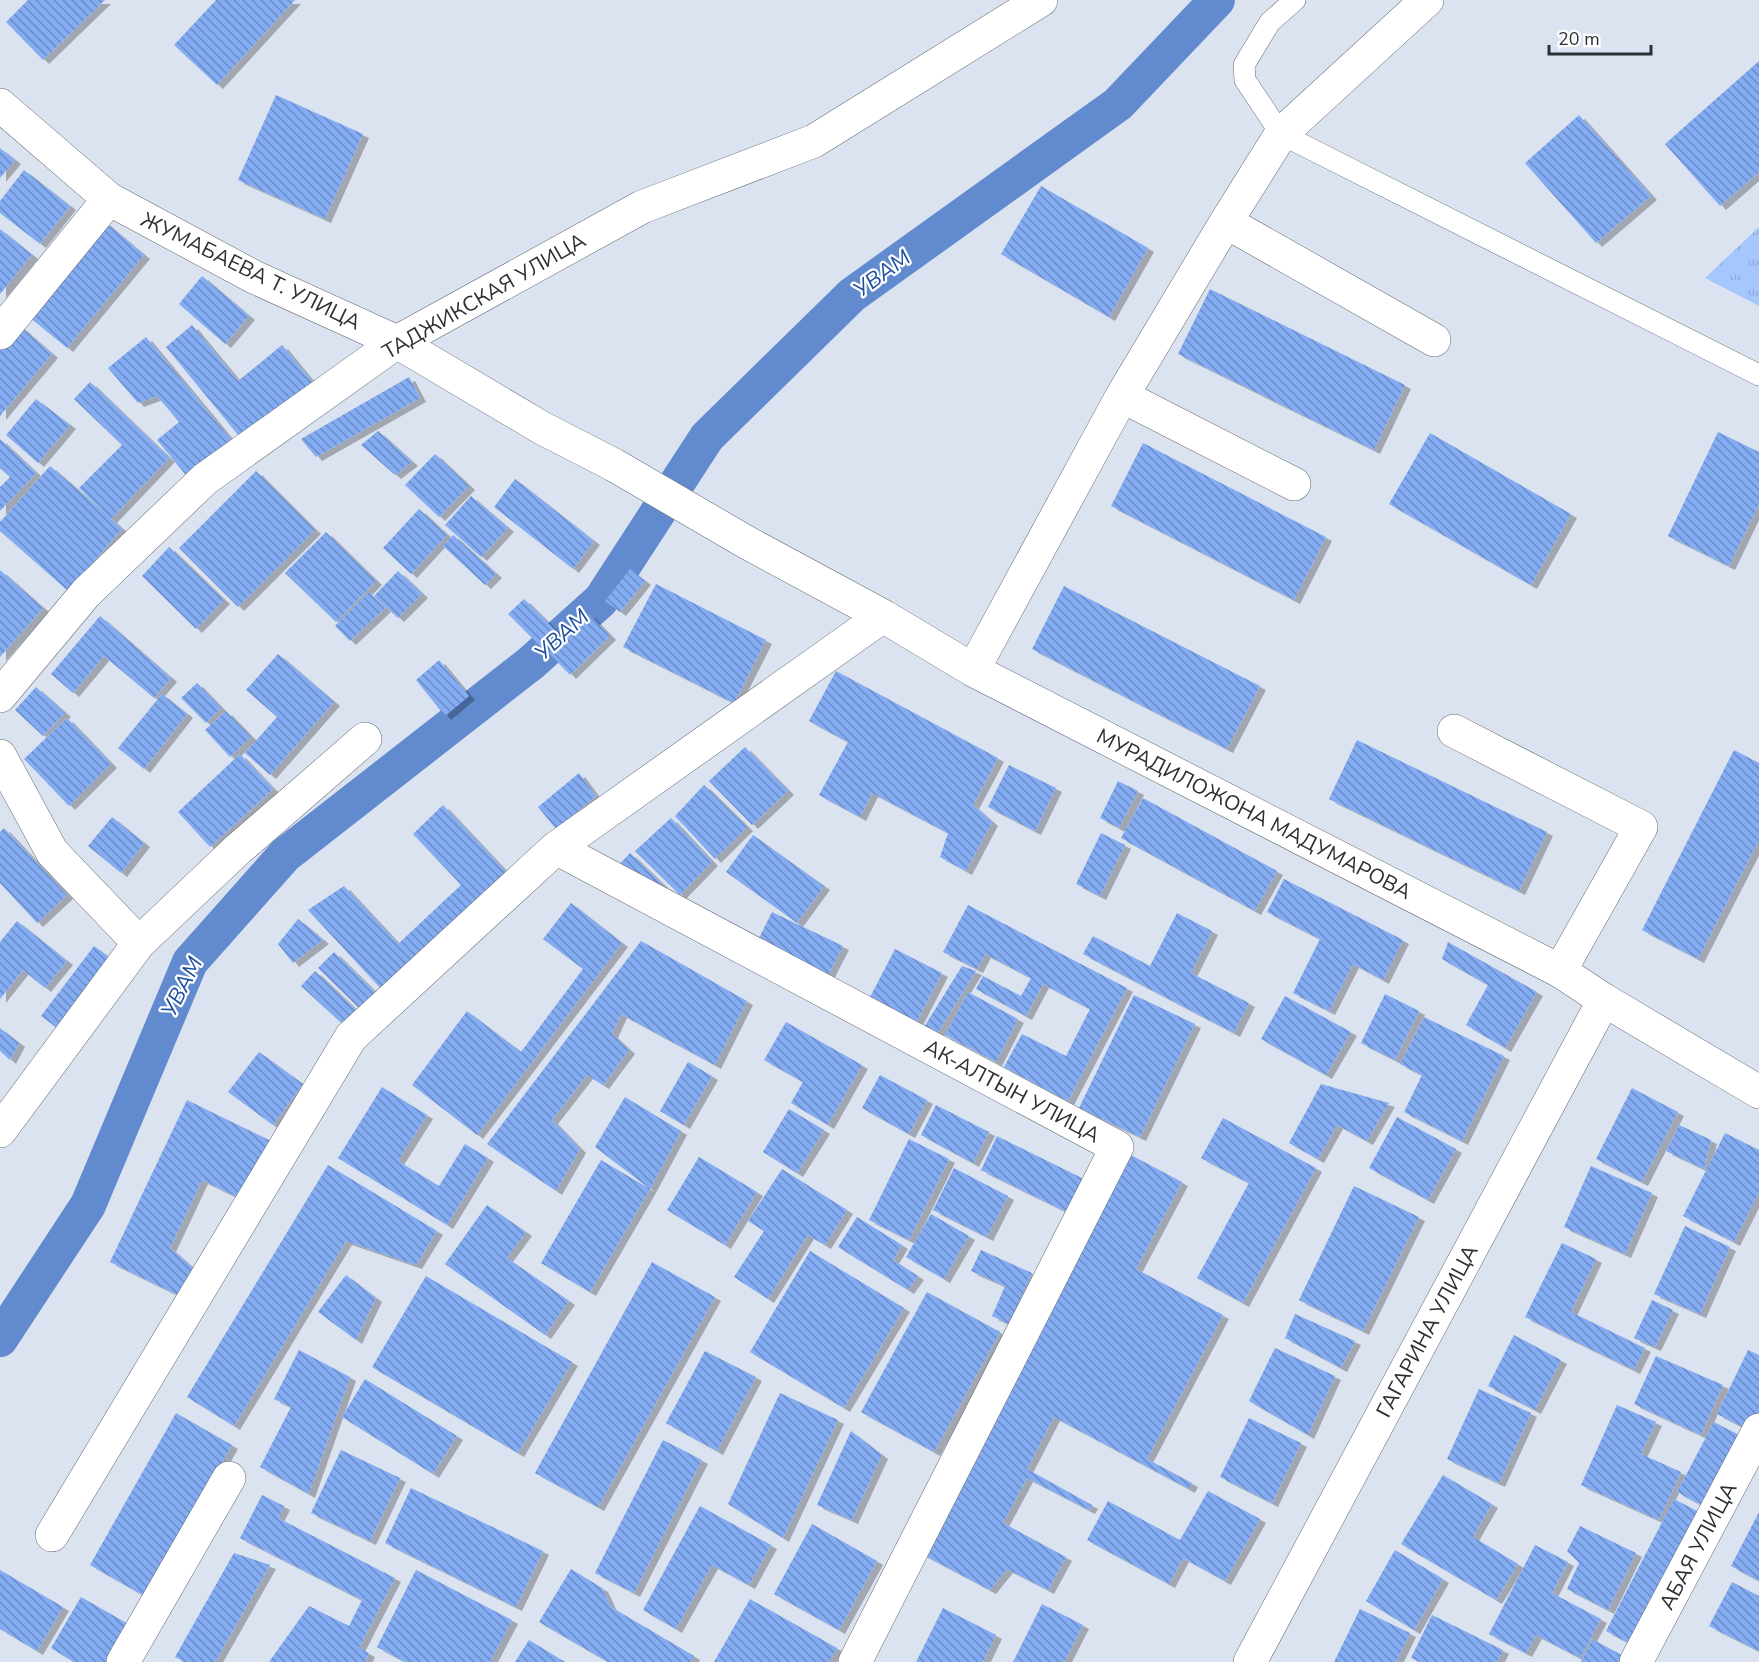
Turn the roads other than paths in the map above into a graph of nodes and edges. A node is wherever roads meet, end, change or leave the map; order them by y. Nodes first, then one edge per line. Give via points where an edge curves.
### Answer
1 (1041, 0) edge
2 (1295, 0) edge
3 (1427, 0) edge
4 (0, 105) edge
5 (1281, 134) junction
6 (109, 199) junction
7 (1226, 222) junction
8 (0, 333) edge
9 (1434, 340) dead end
10 (397, 342) junction
11 (1759, 375) edge
12 (1122, 396) junction
13 (1294, 484) dead end
14 (746, 542) joint
15 (883, 616) junction
16 (973, 670) junction
17 (0, 696) edge
18 (1455, 731) dead end
19 (365, 739) dead end
20 (0, 756) edge
21 (556, 849) junction
22 (139, 943) junction
23 (1560, 971) junction
24 (1605, 1000) junction
25 (1759, 1092) edge
26 (0, 1131) edge
27 (1759, 1430) edge
28 (229, 1478) dead end
29 (52, 1535) dead end
30 (123, 1662) edge
31 (855, 1662) edge
32 (1250, 1662) edge
33 (1636, 1662) edge

1 - 10 street, ТАДЖИКСКАЯ УЛИЦА via 814,141 642,207
2 - 5 lane via 1270,22 1244,65 1245,80
3 - 5 street
4 - 6 street, ЖУМАБАЕВА Т. УЛИЦА
5 - 7 street
5 - 11 lane
6 - 8 street
6 - 10 street, ЖУМАБАЕВА Т. УЛИЦА via 254,277
7 - 9 street
7 - 12 street
10 - 14 street, ЖУМАБАЕВА Т. УЛИЦА
10 - 17 street, ТАДЖИКСКАЯ УЛИЦА via 206,479 86,593
12 - 13 street
12 - 16 street
14 - 15 street, МУРАДИЛОЖОНА МАДУМАРОВА
15 - 16 street, МУРАДИЛОЖОНА МАДУМАРОВА
15 - 21 street
16 - 23 street, МУРАДИЛОЖОНА МАДУМАРОВА
18 - 23 street via 1641,828
19 - 22 street via 236,851
20 - 22 street via 52,852
21 - 29 street via 351,1037
21 - 31 street, АК-АЛТЫН УЛИЦА via 1117,1147
22 - 26 street
23 - 24 street, МУРАДИЛОЖОНА МАДУМАРОВА
24 - 25 street, МУРАДИЛОЖОНА МАДУМАРОВА
24 - 32 street, ГАГАРИНА УЛИЦА
27 - 33 street, АБАЯ УЛИЦА
28 - 30 street

